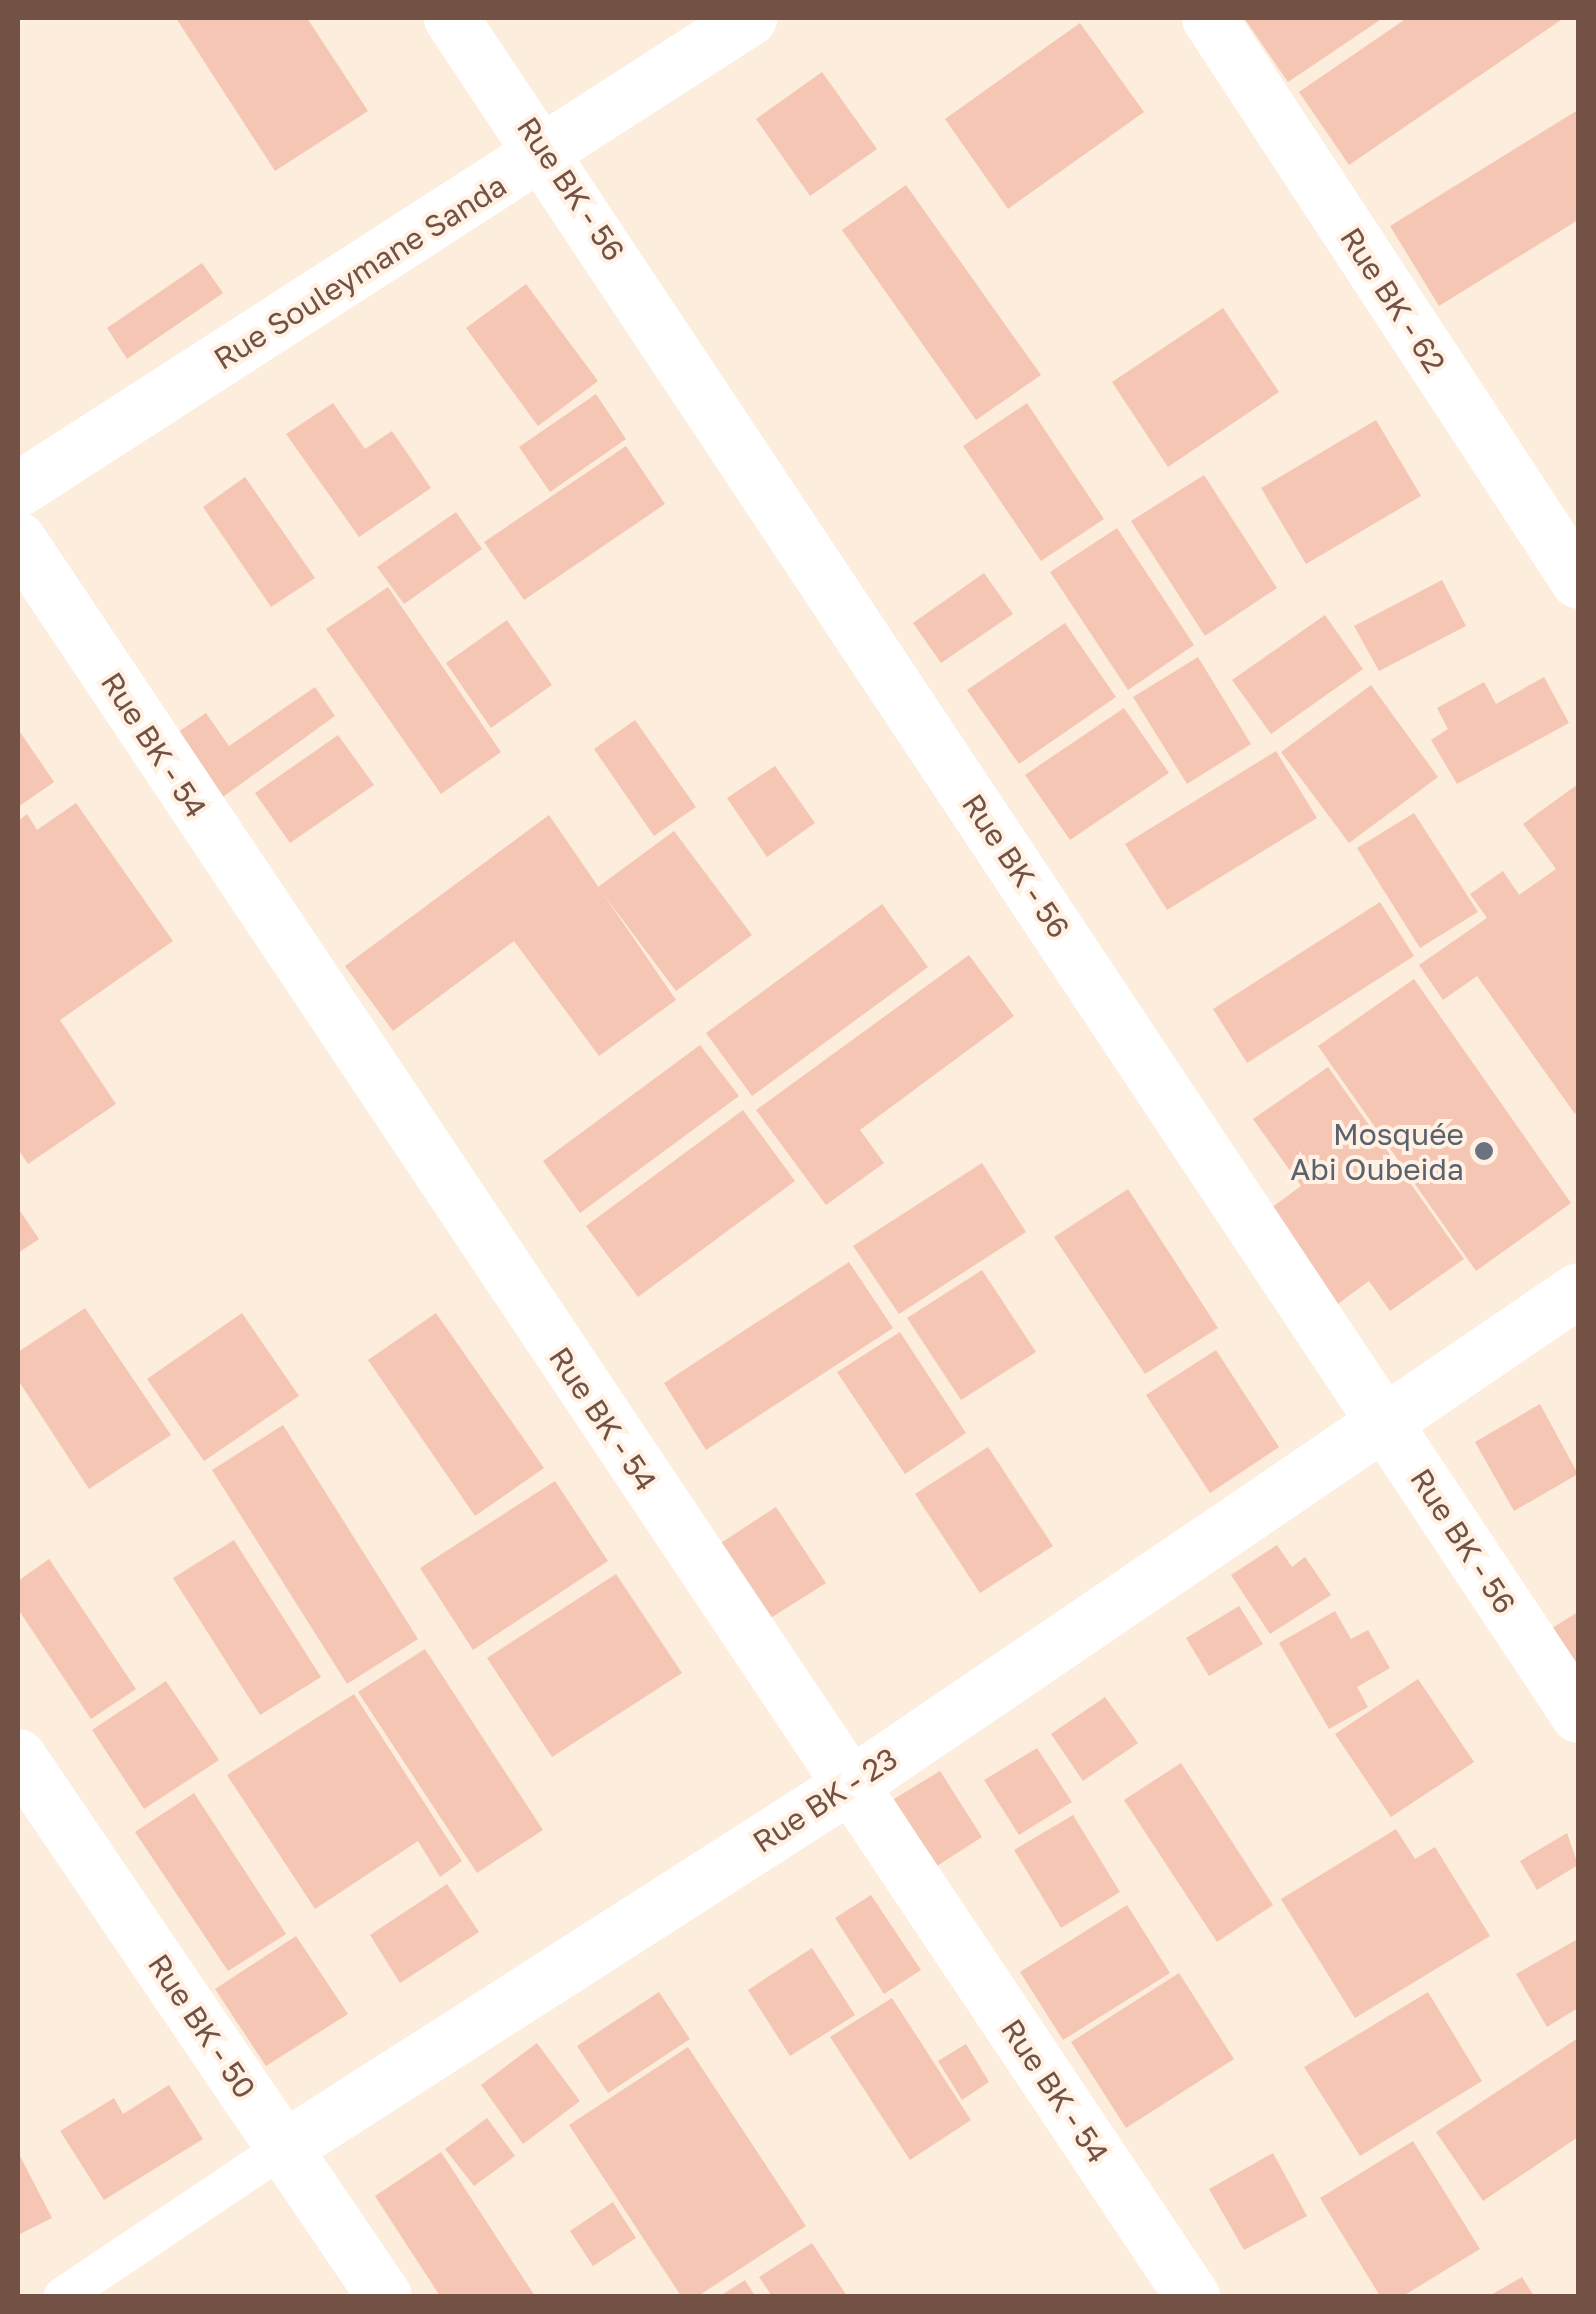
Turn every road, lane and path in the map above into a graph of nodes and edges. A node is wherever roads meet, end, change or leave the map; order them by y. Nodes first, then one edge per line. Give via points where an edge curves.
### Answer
1 (451, 18) edge
2 (750, 18) edge
3 (1210, 18) edge
4 (548, 152) junction
5 (18, 489) edge
6 (18, 539) edge
7 (1578, 581) edge
8 (1578, 1290) edge
9 (1387, 1425) junction
10 (1578, 1716) edge
11 (18, 1756) edge
12 (850, 1785) junction
13 (285, 2147) junction
14 (63, 2296) edge
15 (384, 2296) edge
16 (1192, 2296) edge

1 - 4 street, Rue BK - 56
2 - 4 street, Rue Souleymane Sanda
3 - 7 street, Rue BK - 62
4 - 5 street, Rue Souleymane Sanda
4 - 9 street, Rue BK - 56
6 - 12 street, Rue BK - 54
8 - 9 street, Rue BK - 23
9 - 10 street, Rue BK - 56
9 - 12 street, Rue BK - 23
11 - 13 street, Rue BK - 50
12 - 13 street, Rue BK - 23
12 - 16 street, Rue BK - 54
13 - 14 lane, Rue BK - 23
13 - 15 street, Rue BK - 50

